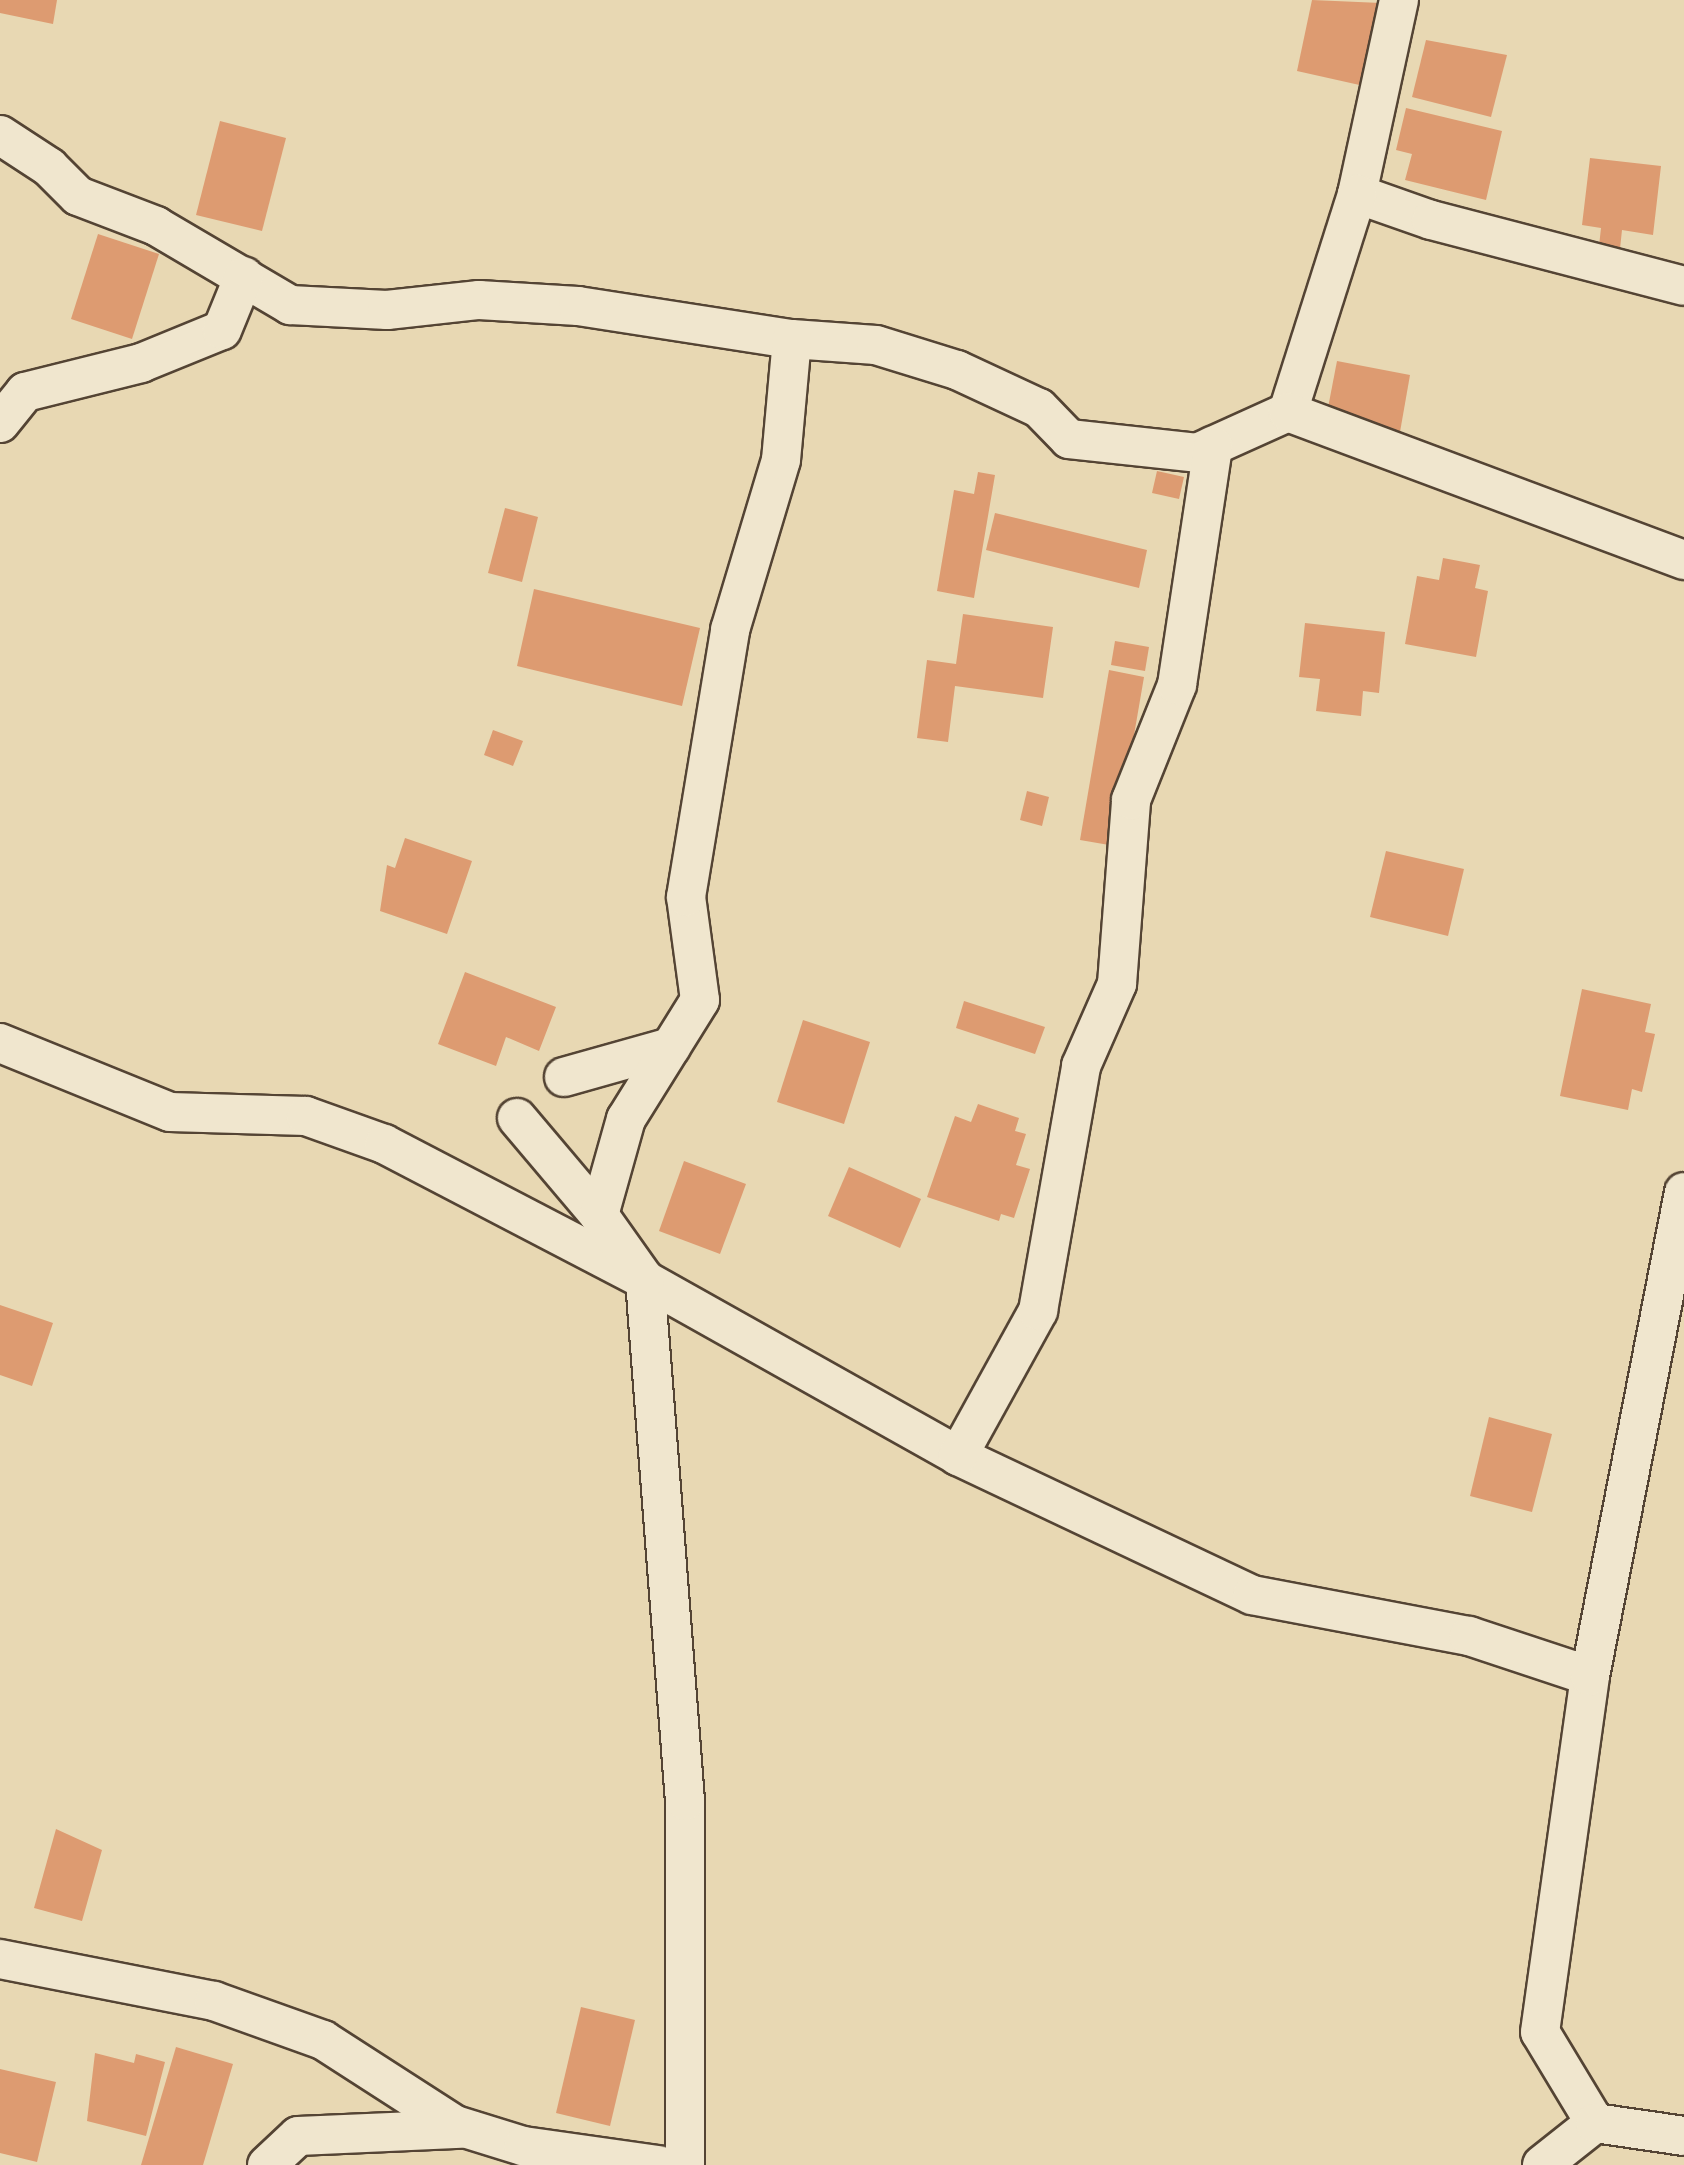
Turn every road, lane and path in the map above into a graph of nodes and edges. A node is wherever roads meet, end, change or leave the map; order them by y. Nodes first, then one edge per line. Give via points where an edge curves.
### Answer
1 (1399, 0) edge
2 (0, 135) edge
3 (1357, 194) junction
4 (244, 276) junction
5 (1684, 286) edge
6 (792, 339) junction
7 (1288, 412) junction
8 (0, 423) edge
9 (1213, 446) junction
10 (1684, 560) edge
11 (671, 1047) junction
12 (5, 1052) edge
13 (564, 1077) dead end
14 (516, 1118) dead end
15 (1684, 1192) edge
16 (598, 1216) junction
17 (644, 1280) junction
18 (958, 1456) junction
19 (1590, 1676) junction
20 (0, 1959) edge
21 (1595, 2124) junction
22 (468, 2129) junction
23 (1684, 2136) edge
24 (267, 2165) edge
25 (659, 2165) edge
26 (685, 2165) edge
27 (1542, 2165) edge

1 - 3 street
2 - 4 street via 38,158 78,196 156,226
3 - 5 street
3 - 7 street
4 - 6 street via 290,305 387,310 479,300 578,306
4 - 8 street via 222,330 141,362 25,392
6 - 9 street via 876,344 957,370 1039,408 1070,439 1197,453
6 - 11 street via 781,460 730,630 686,897 700,1000
7 - 9 street
7 - 10 street
9 - 18 street via 1177,685 1131,800 1116,984 1080,1066 1038,1311
11 - 13 street
11 - 16 street via 626,1119
12 - 17 street via 170,1112 322,1121 384,1144
14 - 16 street
15 - 19 street
16 - 17 street
17 - 18 street
17 - 26 street via 685,1801
18 - 19 street via 1252,1595 1469,1636
19 - 21 street via 1540,2032
20 - 22 street via 214,2000 323,2040 395,2092
21 - 23 street
21 - 27 street
22 - 24 street via 298,2136
22 - 25 street via 523,2146

